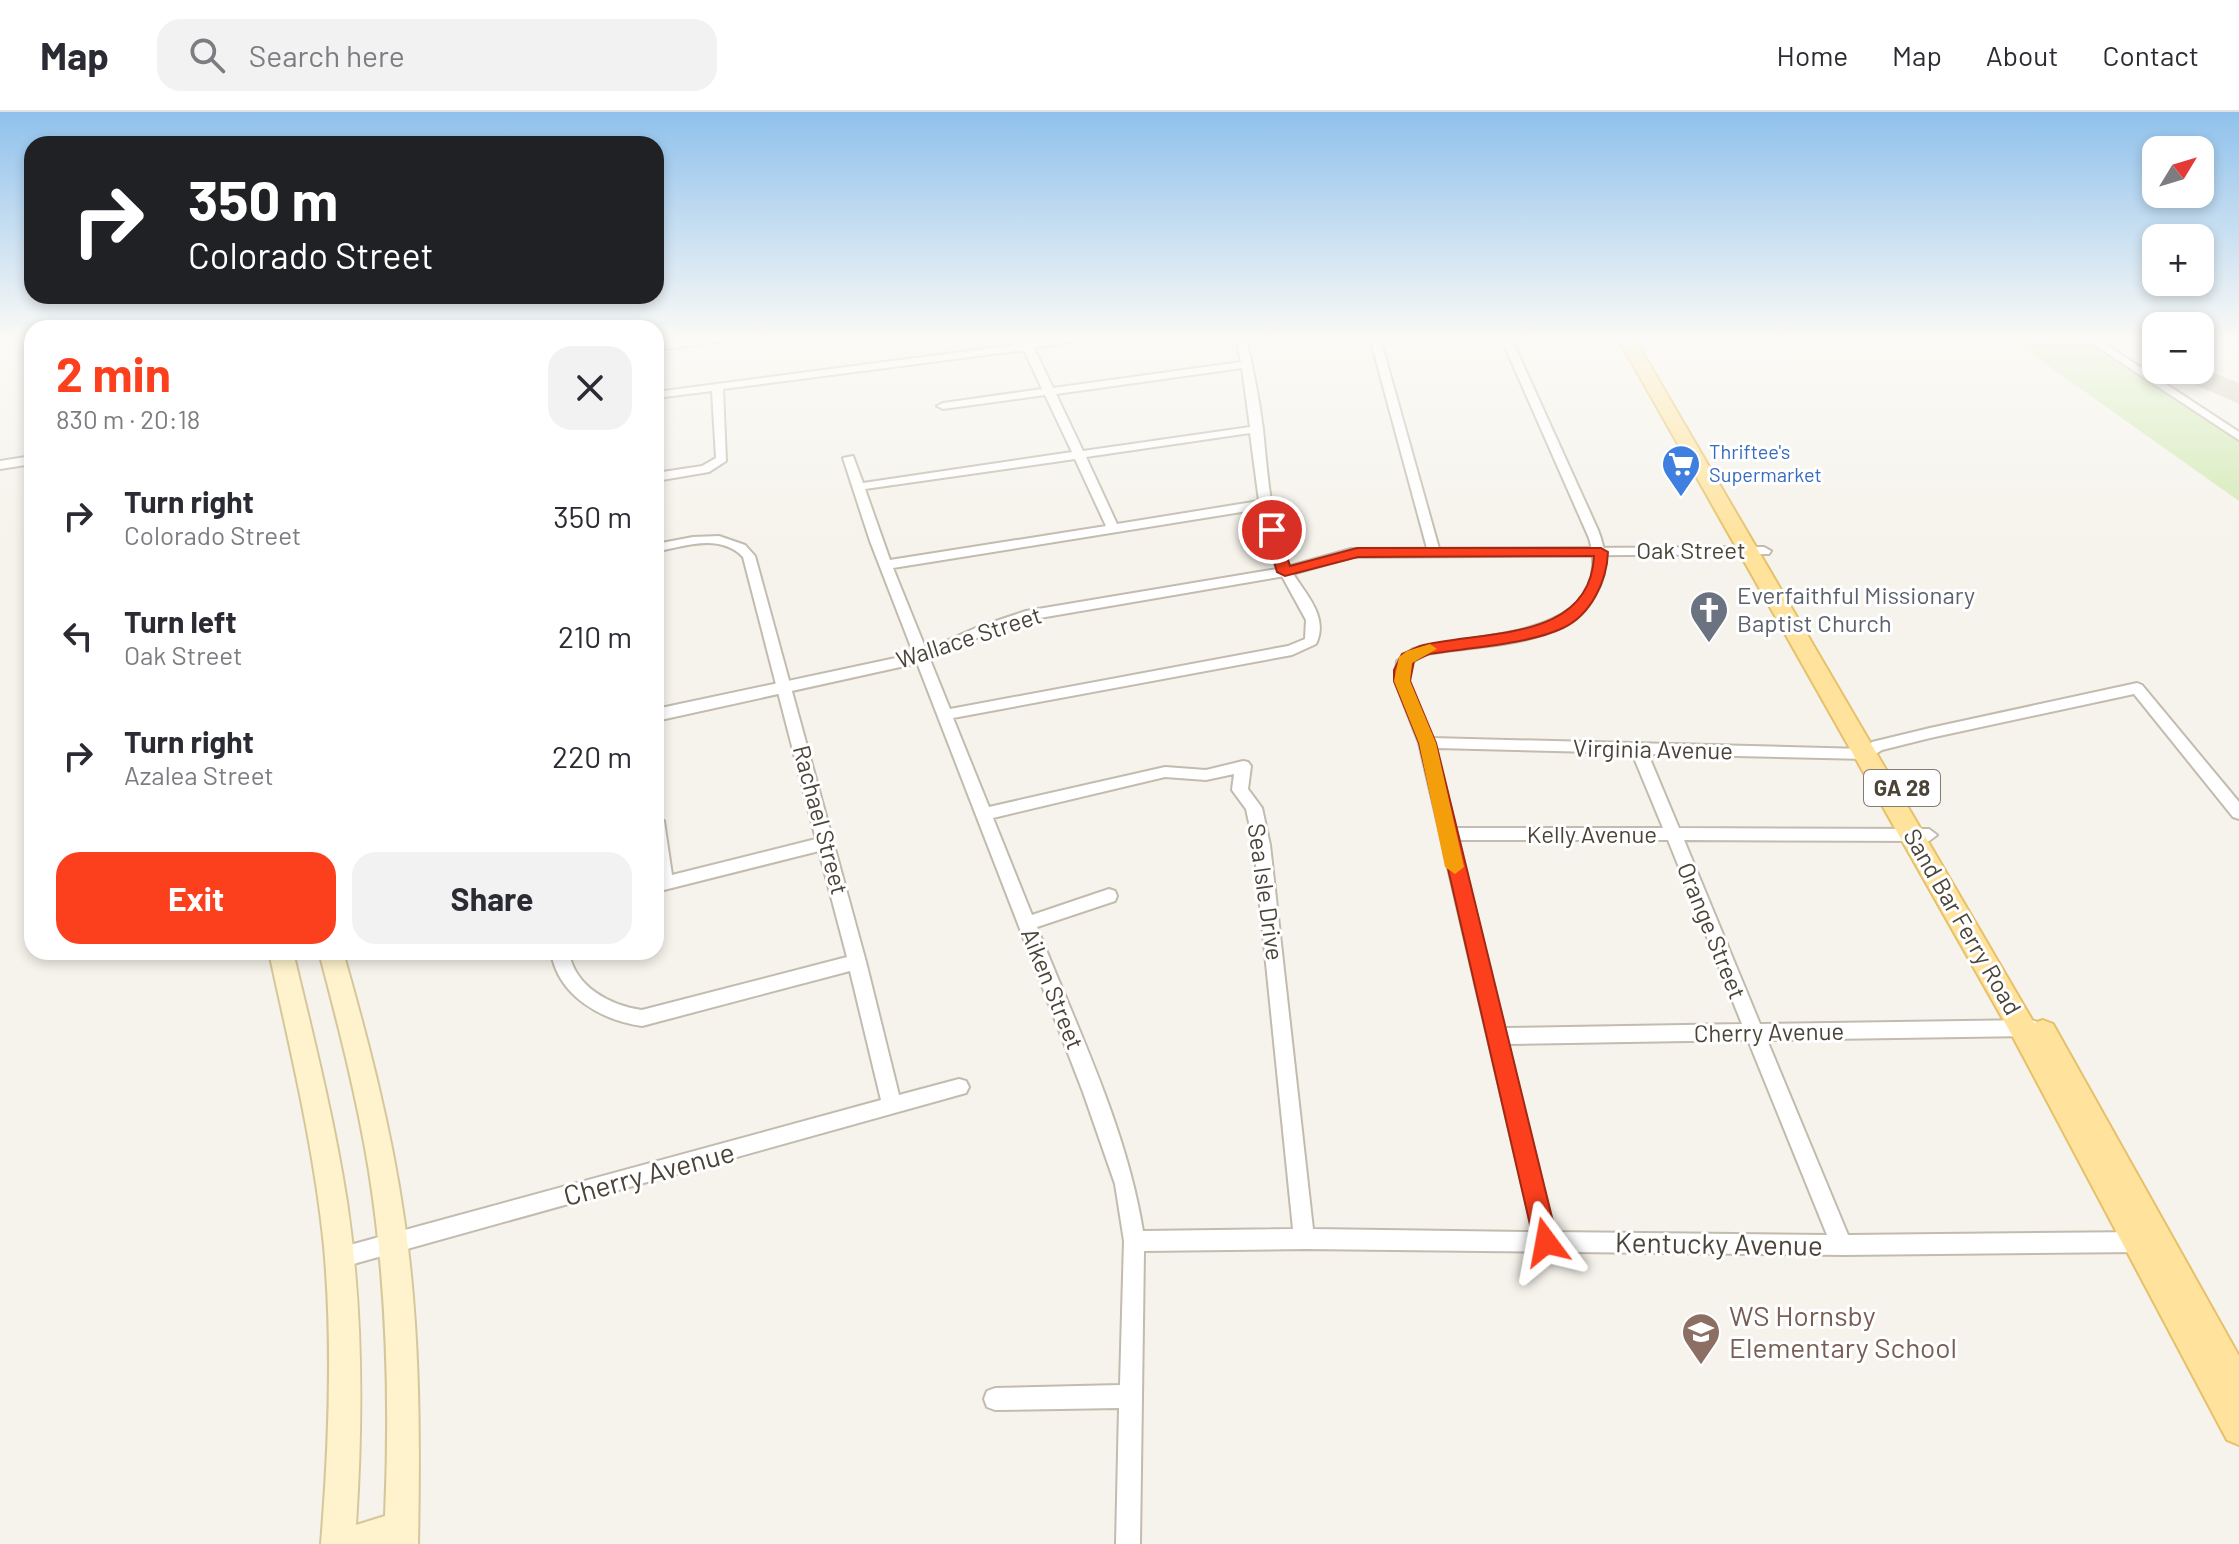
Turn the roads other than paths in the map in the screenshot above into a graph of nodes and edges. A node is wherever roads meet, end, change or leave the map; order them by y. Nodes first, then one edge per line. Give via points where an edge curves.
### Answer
1 (719, 405) edge
2 (952, 405) edge
3 (1056, 405) edge
4 (1253, 405) edge
5 (1393, 405) edge
6 (1536, 405) edge
7 (1667, 405) edge
8 (1677, 405) edge
9 (2190, 405) edge
10 (943, 406) dead end
11 (1257, 429) junction
12 (2239, 437) edge
13 (1079, 455) junction
14 (849, 458) dead end
15 (24, 461) edge
16 (0, 465) edge
17 (664, 476) edge
18 (857, 487) junction
19 (1265, 504) junction
20 (1113, 528) junction
21 (664, 547) edge
22 (1757, 551) junction
23 (1434, 552) junction
24 (1601, 552) junction
25 (886, 565) junction
26 (1285, 572) junction
27 (923, 657) junction
28 (786, 690) junction
29 (664, 713) edge
30 (945, 715) junction
31 (1427, 743) junction
32 (1638, 749) junction
33 (1872, 750) junction
34 (2239, 813) edge
35 (983, 814) junction
36 (1447, 834) junction
37 (1672, 835) junction
38 (1922, 836) junction
39 (826, 843) junction
40 (664, 883) edge
41 (1109, 896) dead end
42 (1026, 924) junction
43 (283, 960) edge
44 (333, 960) edge
45 (562, 960) edge
46 (857, 962) junction
47 (2032, 1028) junction
48 (1753, 1033) junction
49 (1496, 1036) junction
50 (959, 1087) dead end
51 (892, 1107) junction
52 (1304, 1239) junction
53 (393, 1241) junction
54 (1134, 1241) junction
55 (1546, 1242) junction
56 (2148, 1242) junction
57 (1842, 1245) junction
58 (339, 1258) junction
59 (2239, 1389) edge
60 (1131, 1396) junction
61 (995, 1399) dead end
62 (2239, 1428) edge
63 (401, 1536) edge
64 (338, 1544) edge
65 (348, 1544) edge
66 (1128, 1544) edge

1 - 17 street via 724,455 718,463
2 - 10 street
3 - 13 street
4 - 11 street
5 - 23 street
6 - 24 street
7 - 22 main road, Sand Bar Ferry Road / GA 28
8 - 22 main road, Sand Bar Ferry Road / GA 28
9 - 12 street
11 - 13 street
11 - 19 street
13 - 18 street
13 - 20 street
14 - 18 street, Aiken Street
15 - 16 street
18 - 25 street, Aiken Street
19 - 20 street
19 - 26 street
20 - 25 street
21 - 28 street, Rachael Street via 712,540 742,546 752,564
22 - 24 street, Oak Street
22 - 33 main road, Sand Bar Ferry Road / GA 28
23 - 24 street, Oak Street
23 - 26 street, Oak Street via 1351,553
24 - 31 street via 1586,601 1560,624 1426,650 1404,661 1402,681
25 - 27 street, Aiken Street
26 - 27 street, Wallace Street via 1026,616
26 - 30 street via 1312,618 1309,644
27 - 28 street, Wallace Street
27 - 30 street, Aiken Street
28 - 29 street, Wallace Street
28 - 39 street, Rachael Street
30 - 35 street, Aiken Street
31 - 32 street, Virginia Avenue
31 - 36 street
32 - 33 street, Virginia Avenue
32 - 37 street, Orange Street
33 - 34 street, Virginia Avenue via 2137,688
33 - 38 main road, Sand Bar Ferry Road / GA 28
35 - 42 street, Aiken Street
35 - 52 street, Sea Isle Drive via 1165,772 1206,775 1243,766 1240,790 1254,808 1262,845
36 - 37 street, Kelly Avenue
36 - 49 street
37 - 38 street, Kelly Avenue
37 - 48 street, Orange Street
38 - 47 main road, Sand Bar Ferry Road / GA 28
39 - 40 street
39 - 46 street, Rachael Street
41 - 42 street
42 - 54 street, Aiken Street via 1121,1170
43 - 58 main road via 314,1089
44 - 53 main road via 366,1085
45 - 46 street via 578,987 620,1016 642,1018
46 - 51 street, Rachael Street
47 - 48 street, Cherry Avenue
47 - 56 main road, Sand Bar Ferry Road / GA 28
48 - 49 street, Cherry Avenue
48 - 57 street, Orange Street
49 - 55 street
50 - 51 street, Cherry Avenue
51 - 53 street, Cherry Avenue
52 - 54 street, Kentucky Avenue
52 - 55 street, Kentucky Avenue
53 - 58 street, Cherry Avenue
53 - 63 main road via 404,1422
54 - 60 street, Aiken Street
55 - 57 street, Kentucky Avenue
56 - 57 street, Kentucky Avenue
56 - 59 main road, Sand Bar Ferry Road / GA 28
56 - 62 main road, Sand Bar Ferry Road / GA 28
58 - 64 main road via 345,1461
60 - 61 street
60 - 66 street, Aiken Street
63 - 65 main road

